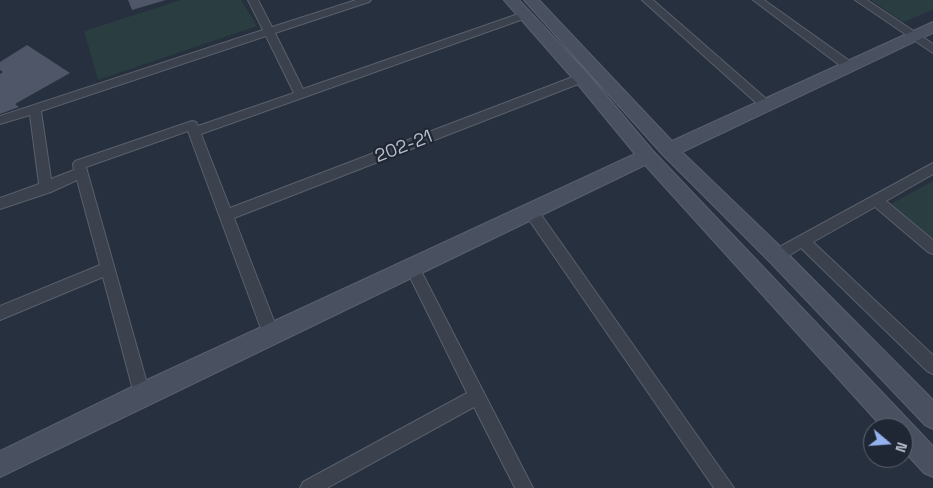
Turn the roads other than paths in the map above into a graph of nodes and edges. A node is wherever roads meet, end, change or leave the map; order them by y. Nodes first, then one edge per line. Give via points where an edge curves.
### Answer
1 (253, 0) edge
2 (366, 0) edge
3 (511, 0) edge
4 (648, 0) edge
5 (758, 0) edge
6 (860, 0) edge
7 (528, 7) edge
8 (933, 27) edge
9 (270, 32) junction
10 (915, 37) junction
11 (933, 49) edge
12 (850, 67) junction
13 (582, 78) junction
14 (300, 94) junction
15 (767, 106) junction
16 (35, 109) junction
17 (0, 120) edge
18 (194, 132) junction
19 (669, 150) junction
20 (648, 156) junction
21 (933, 168) edge
22 (81, 173) junction
23 (46, 188) junction
24 (876, 201) junction
25 (0, 204) edge
26 (530, 210) junction
27 (226, 215) junction
28 (803, 241) junction
29 (933, 248) edge
30 (778, 257) junction
31 (412, 267) junction
32 (107, 268) junction
33 (0, 313) edge
34 (272, 334) junction
35 (933, 366) edge
36 (142, 394) junction
37 (478, 396) junction
38 (933, 417) edge
39 (890, 418) edge
40 (913, 443) edge
41 (0, 464) edge
42 (933, 464) edge
43 (309, 488) edge
44 (524, 488) edge
45 (725, 488) edge

1 - 9 street
2 - 9 street
3 - 7 main road
4 - 15 street
5 - 12 street
6 - 10 street
7 - 13 main road
7 - 14 street
7 - 19 main road
8 - 10 main road
9 - 14 street
9 - 16 street
10 - 11 street
10 - 12 main road
12 - 15 main road
13 - 20 main road
13 - 27 street, 202-21
14 - 18 street
15 - 19 main road
16 - 17 street
16 - 23 street
18 - 22 street via 192,125 79,164
18 - 27 street
19 - 30 main road
20 - 26 main road
20 - 39 main road
21 - 24 street
22 - 23 street
22 - 32 street
23 - 25 street
24 - 28 street
24 - 29 street
26 - 31 main road
26 - 45 street
27 - 34 street
28 - 30 street
28 - 35 street
30 - 38 main road
31 - 34 main road
31 - 37 street
32 - 33 street
32 - 36 street
34 - 36 main road
36 - 41 main road
37 - 43 street
37 - 44 street
40 - 42 main road

